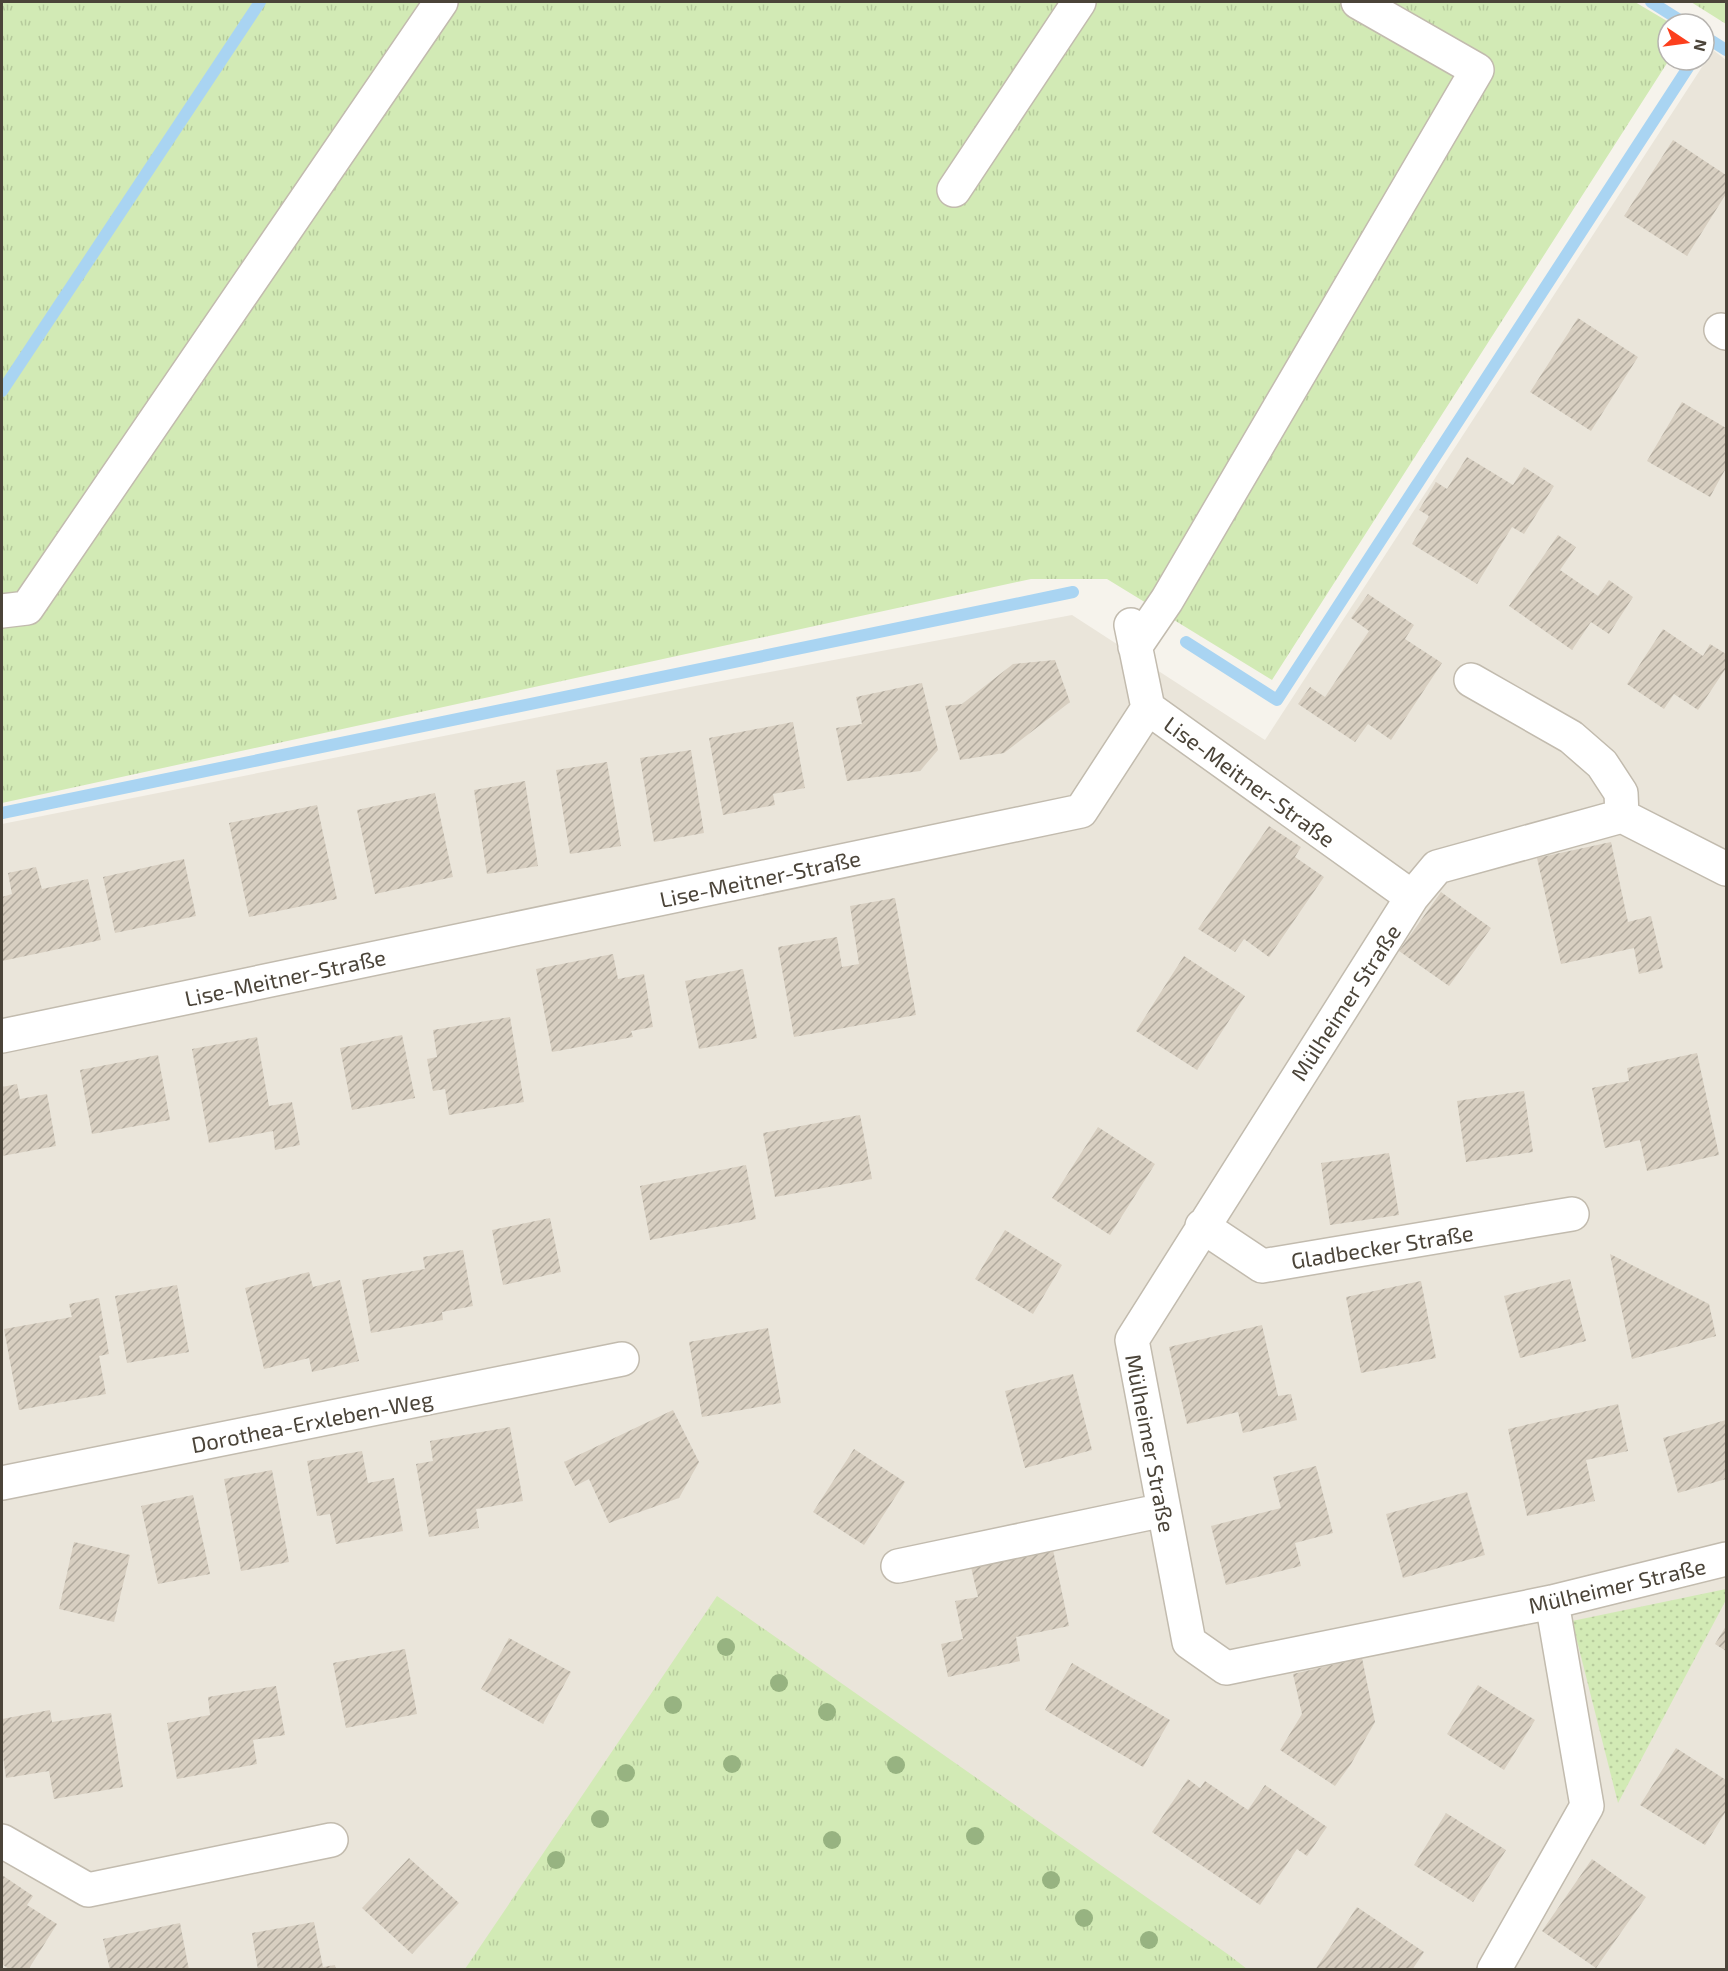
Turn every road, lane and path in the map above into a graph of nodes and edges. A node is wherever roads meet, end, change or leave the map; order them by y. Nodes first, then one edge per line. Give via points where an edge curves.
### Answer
1 (441, 2) edge
2 (1079, 2) edge
3 (1358, 2) edge
4 (954, 190) dead end
5 (2, 611) edge
6 (1471, 680) dead end
7 (1148, 708) junction
8 (1622, 816) junction
9 (1726, 869) edge
10 (1412, 897) junction
11 (2, 1036) edge
12 (1572, 1214) dead end
13 (1202, 1226) junction
14 (622, 1359) dead end
15 (2, 1483) edge
16 (1164, 1509) junction
17 (1726, 1559) edge
18 (898, 1566) dead end
19 (1552, 1602) junction
20 (2, 1840) edge
21 (331, 1840) dead end
22 (1494, 1970) edge

1 - 5 street via 27,608
2 - 4 street
3 - 7 street via 1477,70 1167,600 1133,635
6 - 8 street via 1571,738 1602,764 1621,793
7 - 10 street, Lise-Meitner-Straße
7 - 11 street, Lise-Meitner-Straße via 1081,811
8 - 9 street
8 - 10 street, Mülheimer Straße via 1437,867
10 - 13 street, Mülheimer Straße
12 - 13 street, Gladbecker Straße via 1262,1266
13 - 16 street, Mülheimer Straße via 1132,1340
14 - 15 street, Dorothea-Erxleben-Weg
16 - 18 street
16 - 19 street, Mülheimer Straße via 1189,1642 1226,1668
17 - 19 street, Mülheimer Straße
19 - 22 street via 1587,1806
20 - 21 street via 88,1890

